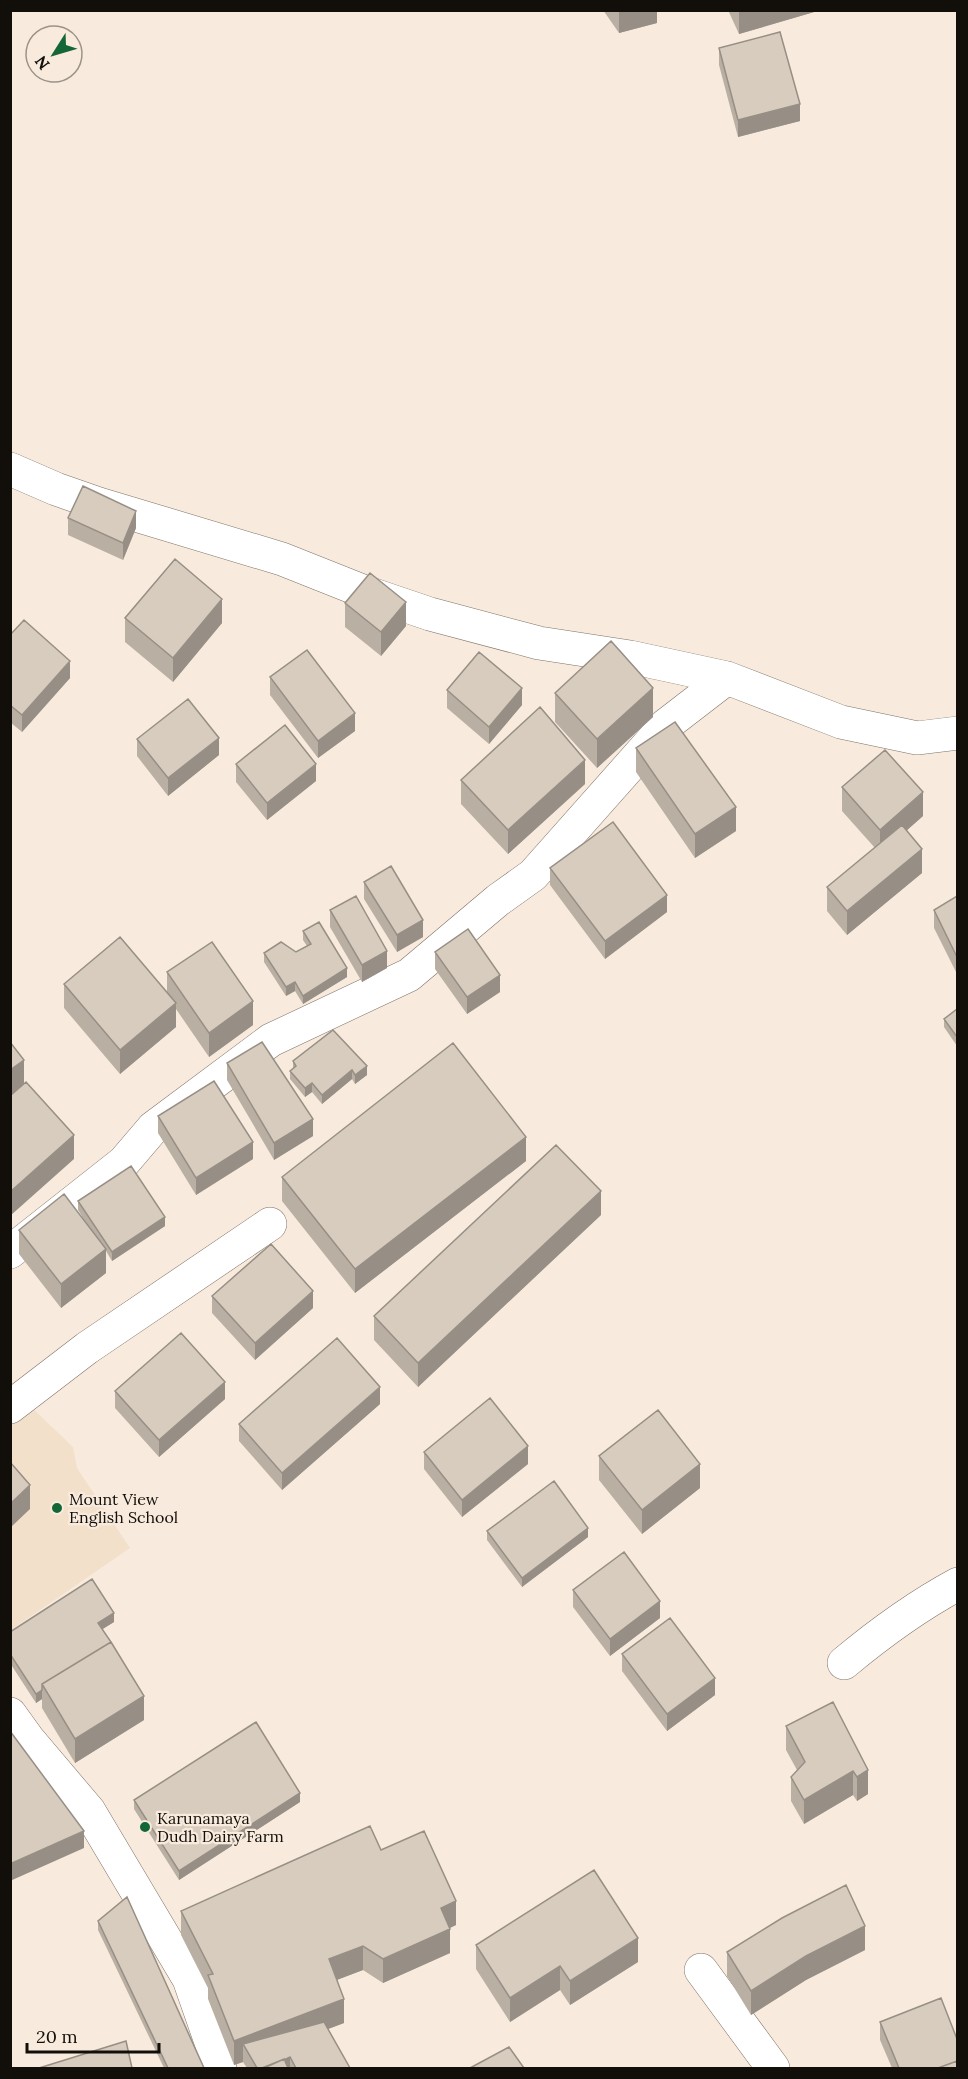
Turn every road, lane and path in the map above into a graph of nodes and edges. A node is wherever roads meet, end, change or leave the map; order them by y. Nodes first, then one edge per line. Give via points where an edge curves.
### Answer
1 (10, 469) edge
2 (727, 678) junction
3 (957, 733) edge
4 (270, 1224) dead end
5 (10, 1252) edge
6 (10, 1407) edge
7 (957, 1584) edge
8 (844, 1663) dead end
9 (10, 1714) edge
10 (701, 1970) dead end
11 (220, 2068) edge
12 (773, 2068) edge

1 - 2 street via 88,500 282,559 442,617 539,643
2 - 3 street via 841,722 917,738
2 - 5 street via 666,725 533,875 409,975 272,1040 153,1128 124,1162
4 - 6 street via 87,1348
7 - 8 street via 898,1621
9 - 11 street via 89,1811 189,1980
10 - 12 street

